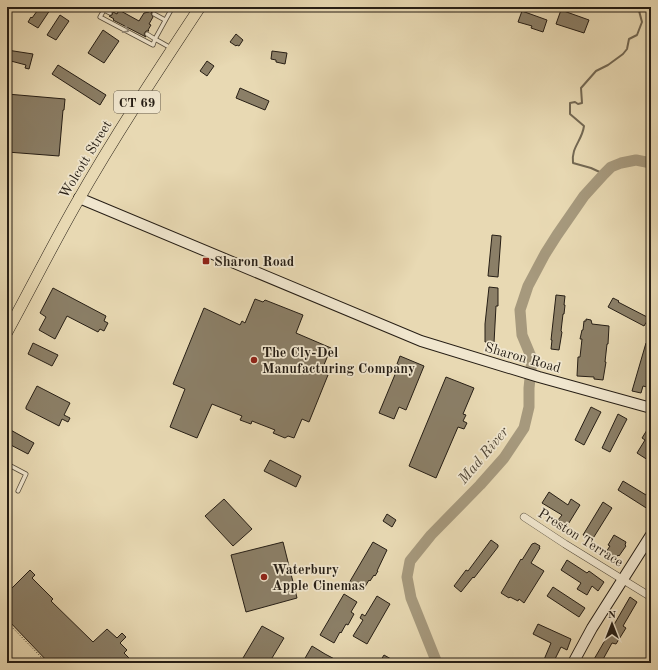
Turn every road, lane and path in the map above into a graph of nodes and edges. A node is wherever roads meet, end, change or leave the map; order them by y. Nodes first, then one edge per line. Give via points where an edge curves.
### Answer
1 (140, 7) edge
2 (165, 7) edge
3 (200, 7) edge
4 (104, 9) edge
5 (146, 10) dead end
6 (110, 13) dead end
7 (154, 14) dead end
8 (165, 20) junction
9 (147, 34) dead end
10 (156, 39) junction
11 (172, 48) junction
12 (79, 198) junction
13 (7, 332) edge
14 (651, 408) edge
15 (7, 464) edge
16 (18, 491) dead end
17 (524, 517) dead end
18 (651, 535) edge
19 (623, 580) junction
20 (651, 597) edge
21 (7, 622) edge
22 (13, 628) junction
23 (8, 632) dead end
24 (47, 663) edge
25 (573, 663) edge

1 - 5 lane
2 - 8 lane via 171,10
3 - 11 main road, Wolcott Street / CT 69
4 - 6 lane
4 -> 10 lane via 100,17 152,44
7 - 8 lane
8 - 10 lane
9 - 10 lane
10 - 11 lane
11 - 12 main road, Wolcott Street / CT 69
12 - 13 main road, Wolcott Street / CT 69
12 - 14 street, Sharon Road via 421,342
15 - 16 lane via 26,474
17 - 19 street, Preston Terrace
18 - 19 street
19 - 20 street, Preston Terrace
19 - 25 street
21 - 22 path
22 - 23 path
22 - 24 path

